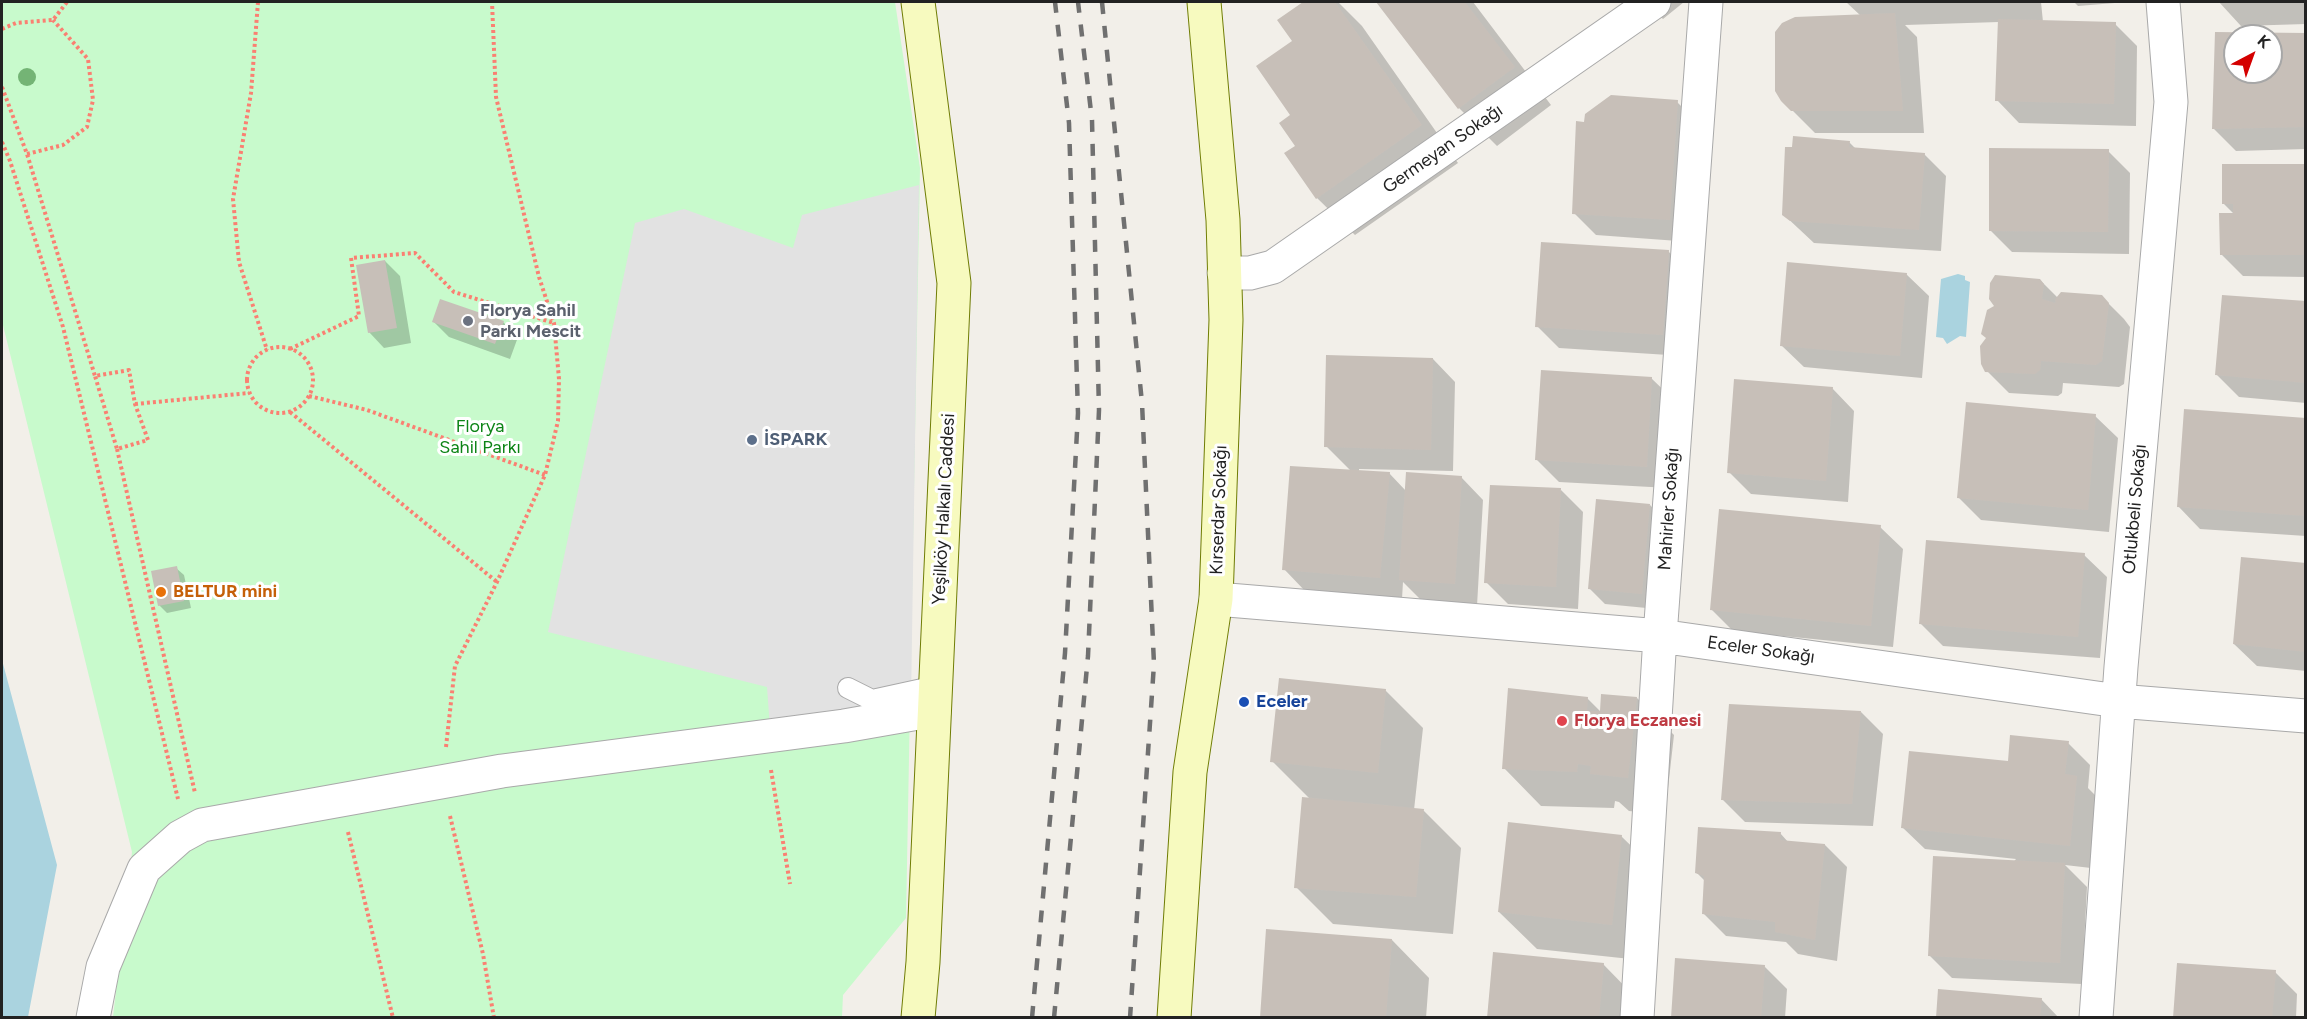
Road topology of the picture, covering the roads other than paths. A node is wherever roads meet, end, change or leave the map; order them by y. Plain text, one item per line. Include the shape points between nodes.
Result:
1 (918, 2) edge
2 (1204, 2) edge
3 (1654, 2) edge
4 (1706, 2) edge
5 (2163, 2) edge
6 (1224, 273) junction
7 (1216, 599) junction
8 (1660, 636) junction
9 (848, 688) dead end
10 (935, 699) junction
11 (2118, 701) junction
12 (2306, 716) edge
13 (93, 1017) edge
14 (918, 1017) edge
15 (1174, 1017) edge
16 (1637, 1017) edge
17 (2096, 1017) edge

1 - 10 main road, Yeşilköy Halkalı Caddesi via 954,283
2 - 6 main road, Kırserdar Sokağı
3 - 6 street, Germeyan Sokağı via 1273,267 1250,273
4 - 8 street, Mahirler Sokağı
5 - 11 street, Otlukbeli Sokağı via 2171,102
6 - 7 main road, Kırserdar Sokağı via 1226,320
7 - 8 street, Eceler Sokağı
7 - 15 main road, Kırserdar Sokağı via 1190,772
8 - 11 street, Eceler Sokağı
8 - 16 street, Mahirler Sokağı
9 - 10 lane via 872,700
10 - 13 street via 924,712 502,771 191,831 144,869 103,967
10 - 14 main road, Yeşilköy Halkalı Caddesi
11 - 12 street, Eceler Sokağı
11 - 17 street, Otlukbeli Sokağı

